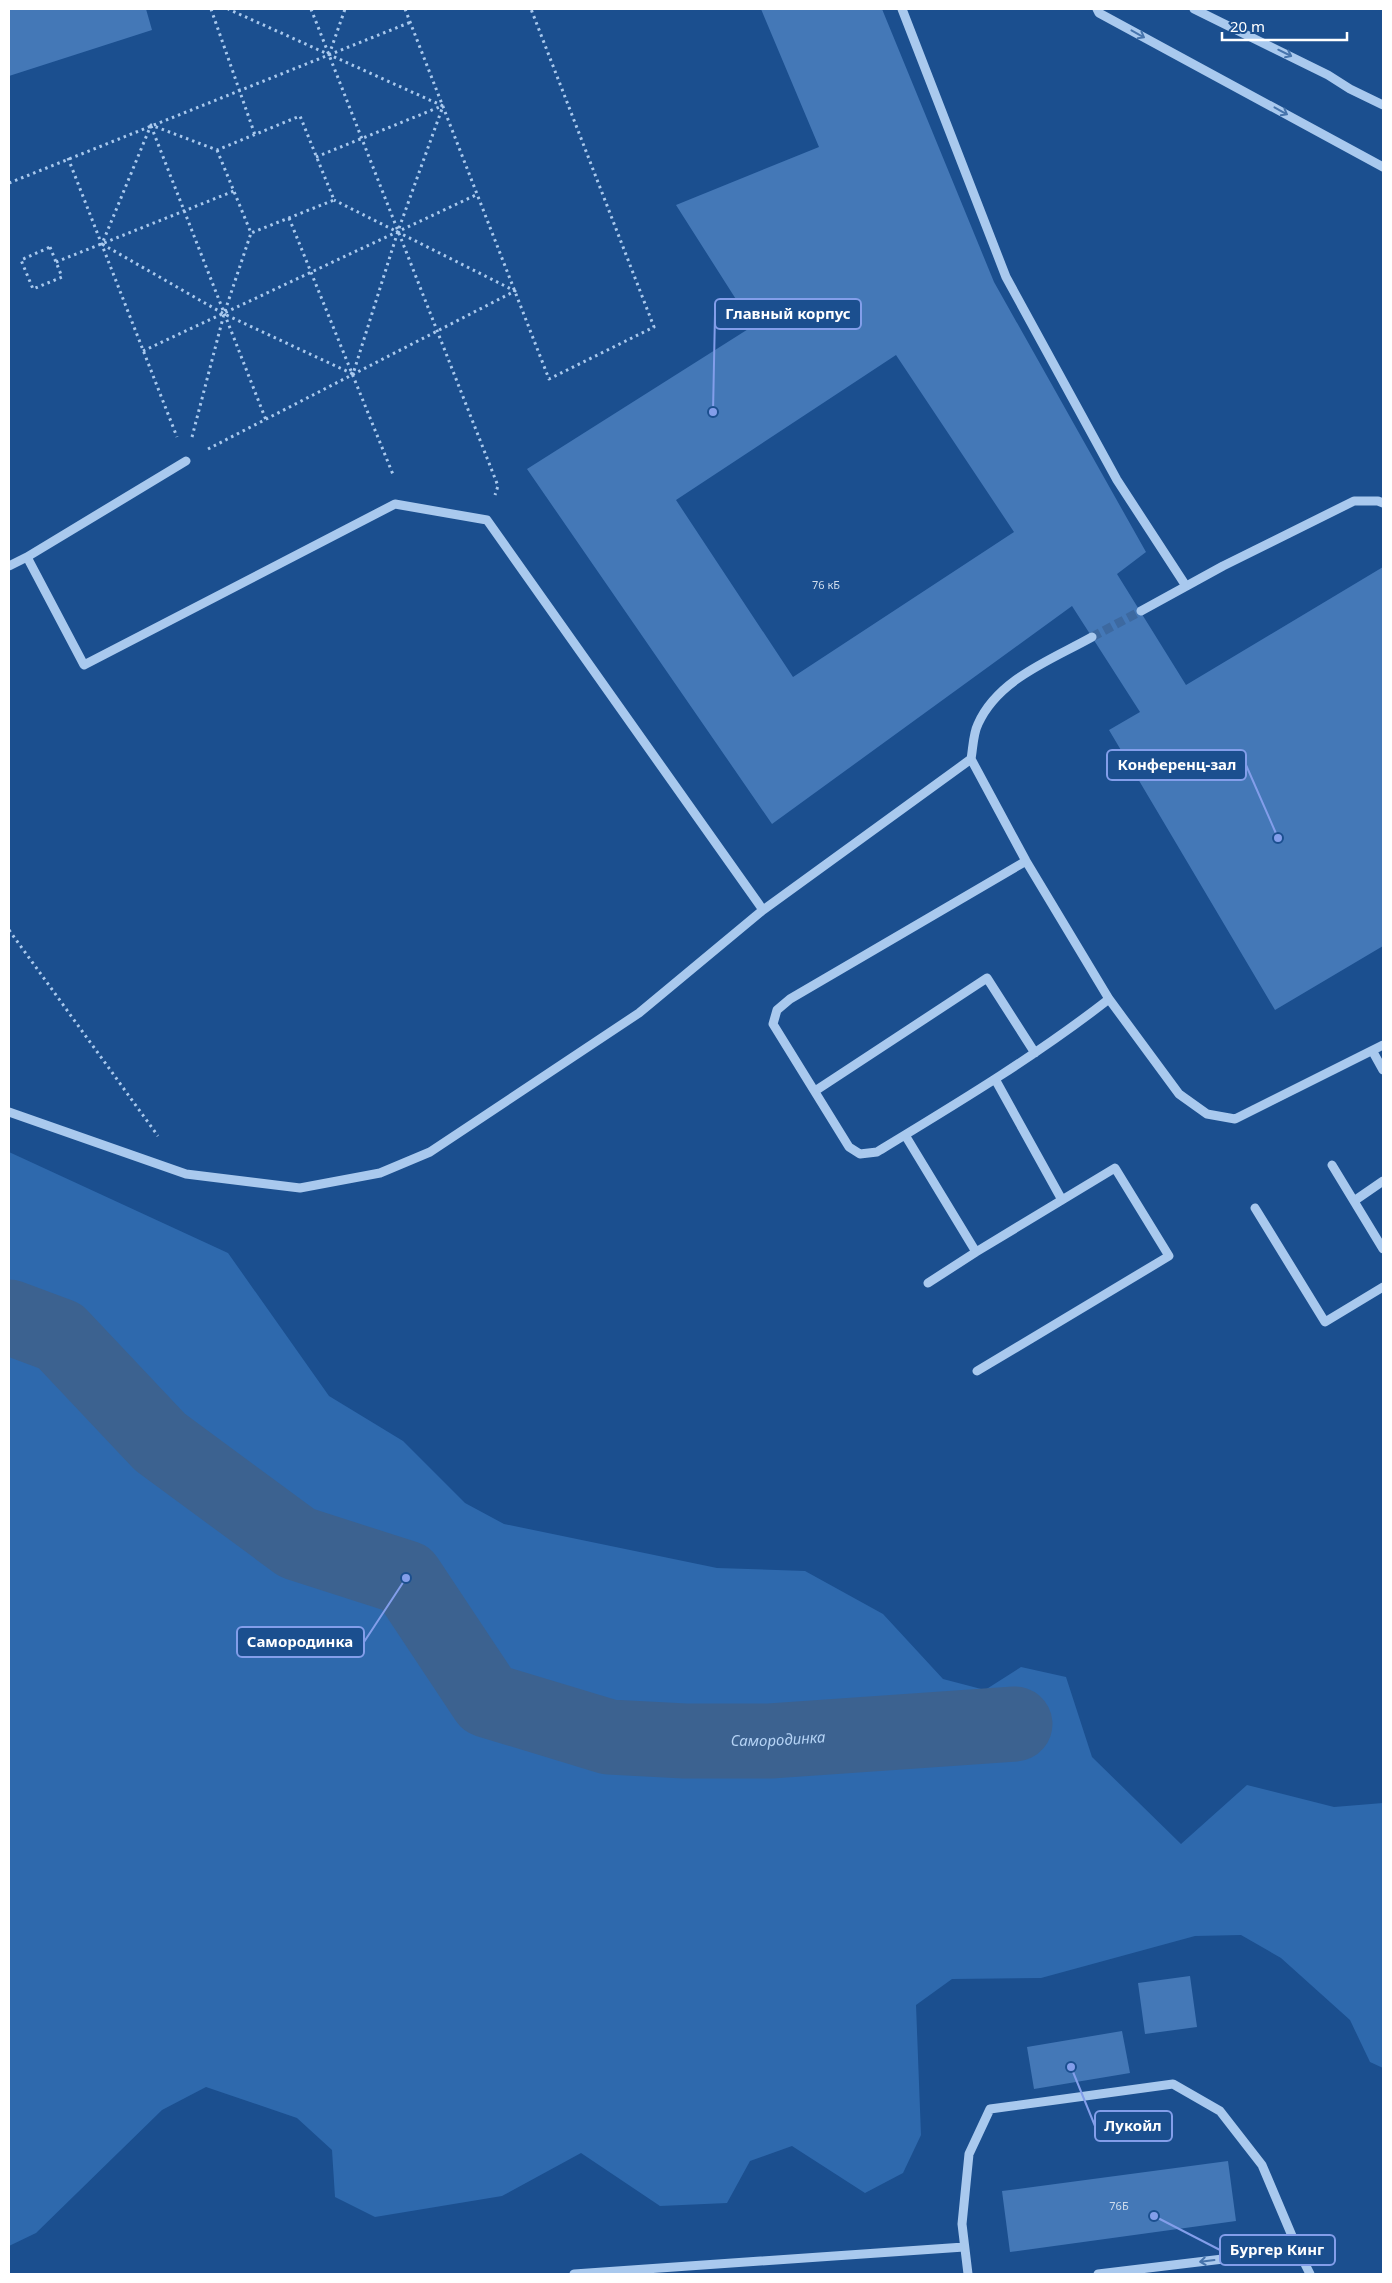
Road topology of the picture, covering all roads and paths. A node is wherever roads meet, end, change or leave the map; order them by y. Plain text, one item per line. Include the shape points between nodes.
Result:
1 (211, 9) edge
2 (228, 9) edge
3 (311, 9) edge
4 (345, 9) edge
5 (405, 9) edge
6 (531, 9) edge
7 (902, 9) edge
8 (1097, 9) edge
9 (1194, 9) edge
10 (411, 22) junction
11 (329, 55) junction
12 (240, 90) junction
13 (1383, 105) edge
14 (443, 106) junction
15 (151, 125) junction
16 (255, 135) junction
17 (362, 139) junction
18 (217, 150) junction
19 (68, 158) junction
20 (316, 158) junction
21 (1383, 167) edge
22 (9, 183) edge
23 (234, 191) junction
24 (478, 194) junction
25 (334, 200) junction
26 (184, 210) junction
27 (288, 218) junction
28 (398, 232) junction
29 (251, 233) junction
30 (102, 244) junction
31 (56, 262) junction
32 (311, 273) junction
33 (515, 291) junction
34 (224, 314) junction
35 (437, 331) junction
36 (143, 351) junction
37 (353, 374) junction
38 (266, 420) junction
39 (186, 460) junction
40 (1383, 503) edge
41 (395, 504) junction
42 (488, 520) junction
43 (26, 556) junction
44 (9, 566) edge
45 (1186, 586) junction
46 (1141, 612) tunnel mouth
47 (1092, 637) tunnel mouth
48 (971, 759) junction
49 (1026, 861) junction
50 (763, 910) junction
51 (9, 930) edge
52 (1109, 999) junction
53 (1383, 1045) edge
54 (1373, 1052) junction
55 (1035, 1053) junction
56 (1383, 1070) edge
57 (995, 1079) junction
58 (815, 1091) junction
59 (9, 1112) edge
60 (905, 1135) junction
61 (1332, 1165) dead end
62 (186, 1174) junction
63 (1383, 1181) edge
64 (1062, 1200) junction
65 (1354, 1201) junction
66 (1255, 1208) dead end
67 (1383, 1249) edge
68 (976, 1252) junction
69 (928, 1283) dead end
70 (1383, 1287) edge
71 (977, 1372) dead end
72 (964, 2247) junction
73 (1298, 2250) junction
74 (574, 2274) edge
75 (968, 2274) edge
76 (1098, 2274) edge
77 (1310, 2274) edge

1 - 12 path
2 - 11 path
3 - 11 path
4 - 11 path
5 - 10 path
6 - 33 path via 654,327 549,379
7 - 45 lane via 1006,277 1117,480
8 -> 21 lane
9 -> 13 lane
10 - 11 path
10 - 14 path
11 - 12 path
11 - 14 path
11 - 17 path
12 - 15 path
12 - 16 path
14 - 17 path
14 - 24 path
14 - 28 path
15 - 18 path
15 - 19 path
15 - 26 path
15 - 30 path
16 - 18 path
16 - 20 path via 300,116
17 - 20 path
17 - 28 path
18 - 23 path
19 - 22 path
19 - 30 path
20 - 25 path
23 - 26 path
23 - 29 path
24 - 28 path
24 - 33 path
25 - 27 path
25 - 28 path
26 - 30 path
26 - 34 path
27 - 29 path
27 - 32 path
28 - 32 path
28 - 33 path
28 - 35 path
28 - 37 path
29 - 34 path
30 - 31 path
30 - 34 path
30 - 36 path
31 - 31 path via 50,247 21,260 33,289 62,277
32 - 34 path
32 - 37 path
33 - 35 path
34 - 36 path
34 - 37 path
34 - 38 path
34 - 39 path
35 - 37 path
35 - 42 path via 498,486
36 - 39 path
37 - 38 path
37 - 41 path via 397,483
38 - 39 path
39 - 43 lane
40 - 45 lane via 1354,501
41 - 42 lane
41 - 43 lane via 84,665
42 - 50 lane
43 - 44 lane
45 - 46 lane
47 - 48 lane via 1011,682 994,698 977,725
48 - 49 lane
48 - 50 lane
49 - 52 lane
49 - 58 lane via 790,999 777,1010 773,1024
50 - 62 lane via 640,1013 430,1152 380,1174 300,1188
51 - 62 path
52 - 54 lane via 1179,1094 1207,1114 1236,1119
52 - 55 lane
53 - 54 lane
54 - 56 lane
55 - 57 lane
55 - 58 lane via 987,978
57 - 60 lane
57 - 64 lane
58 - 60 lane via 849,1147 860,1154 877,1152
59 - 62 lane
60 - 68 lane
61 - 65 lane
63 - 65 lane
64 - 68 lane
64 - 71 lane via 1115,1168 1169,1256
65 - 67 lane
66 - 70 lane via 1325,1322
68 - 69 lane
72 - 73 lane via 962,2224 969,2154 990,2109 1173,2084 1220,2111 1262,2165
72 - 74 lane
72 - 75 lane
73 -> 76 lane
73 - 77 lane

